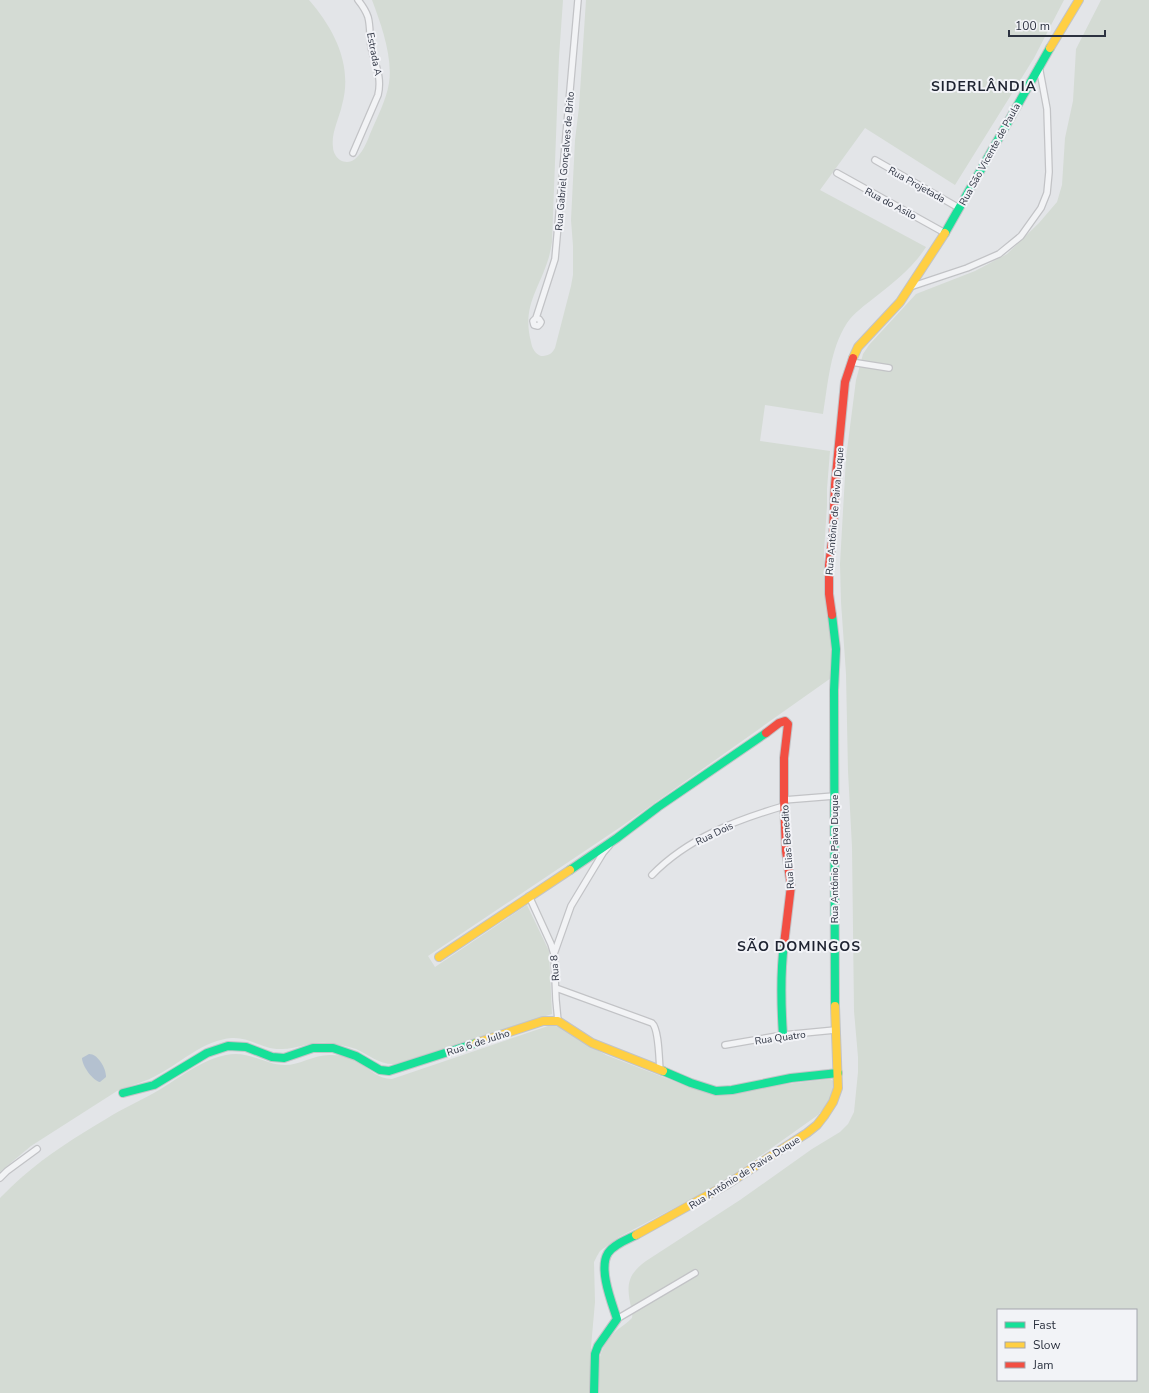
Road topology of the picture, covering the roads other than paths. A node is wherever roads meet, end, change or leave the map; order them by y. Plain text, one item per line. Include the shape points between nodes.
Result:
1 (358, 0) edge
2 (578, 0) edge
3 (1079, 0) edge
4 (1039, 66) junction
5 (353, 153) dead end
6 (875, 160) dead end
7 (837, 173) dead end
8 (959, 208) junction
9 (945, 233) junction
10 (910, 287) junction
11 (536, 318) dead end
12 (851, 362) junction
13 (889, 368) dead end
14 (834, 796) junction
15 (784, 803) junction
16 (617, 838) junction
17 (652, 875) dead end
18 (529, 896) junction
19 (554, 954) junction
20 (440, 957) dead end
21 (556, 988) junction
22 (558, 1021) junction
23 (835, 1030) junction
24 (783, 1035) junction
25 (726, 1045) dead end
26 (660, 1070) junction
27 (838, 1073) junction
28 (123, 1093) dead end
29 (37, 1149) dead end
30 (0, 1178) edge
31 (695, 1272) dead end
32 (617, 1319) junction
33 (594, 1393) edge

1 - 5 street, Estrada A via 368,18 380,87
2 - 11 street, Rua Gabriel Gonçalves de Brito via 555,259
3 - 4 street, Rua São Vicente de Paula
4 - 8 street, Rua São Vicente de Paula
4 - 10 street via 1047,110 1049,172 1047,193 1041,208 1021,236 999,254 967,268
6 - 8 street, Rua Projetada
7 - 9 street, Rua do Asilo
8 - 9 street, Rua São Vicente de Paula
9 - 10 street, Rua São Vicente de Paula
10 - 12 street, Rua Antônio de Paiva Duque via 900,302 858,347
12 - 13 street
12 - 14 street, Rua Antônio de Paiva Duque via 845,382 829,571 829,594 836,649
14 - 15 street, Rua Dois
14 - 23 street, Rua Antônio de Paiva Duque
15 - 16 street, Rua Elias Benedito via 787,722 783,721
15 - 17 street, Rua Dois via 709,833 672,856
15 - 24 street, Rua Elias Benedito via 786,851 791,886 782,960
16 - 18 street
16 - 19 street via 603,853 579,890
18 - 19 street, Rua 8
18 - 20 street
19 - 21 street, Rua 8
21 - 22 street, Rua 8
21 - 26 street via 652,1023 657,1033
22 - 26 street via 592,1044
22 - 28 street, Rua 6 de Julho via 543,1021 389,1071 379,1070 360,1058 333,1048 316,1047 285,1058 277,1058 241,1046 225,1046 212,1050 154,1085
23 - 24 street, Rua Quatro
23 - 27 street, Rua Antônio de Paiva Duque
24 - 25 street, Rua Quatro
26 - 27 street via 716,1091
27 - 32 street, Rua Antônio de Paiva Duque via 836,1095 813,1129 726,1186 623,1242 608,1253 605,1274
29 - 30 street
31 - 32 street
32 - 33 street via 595,1354

